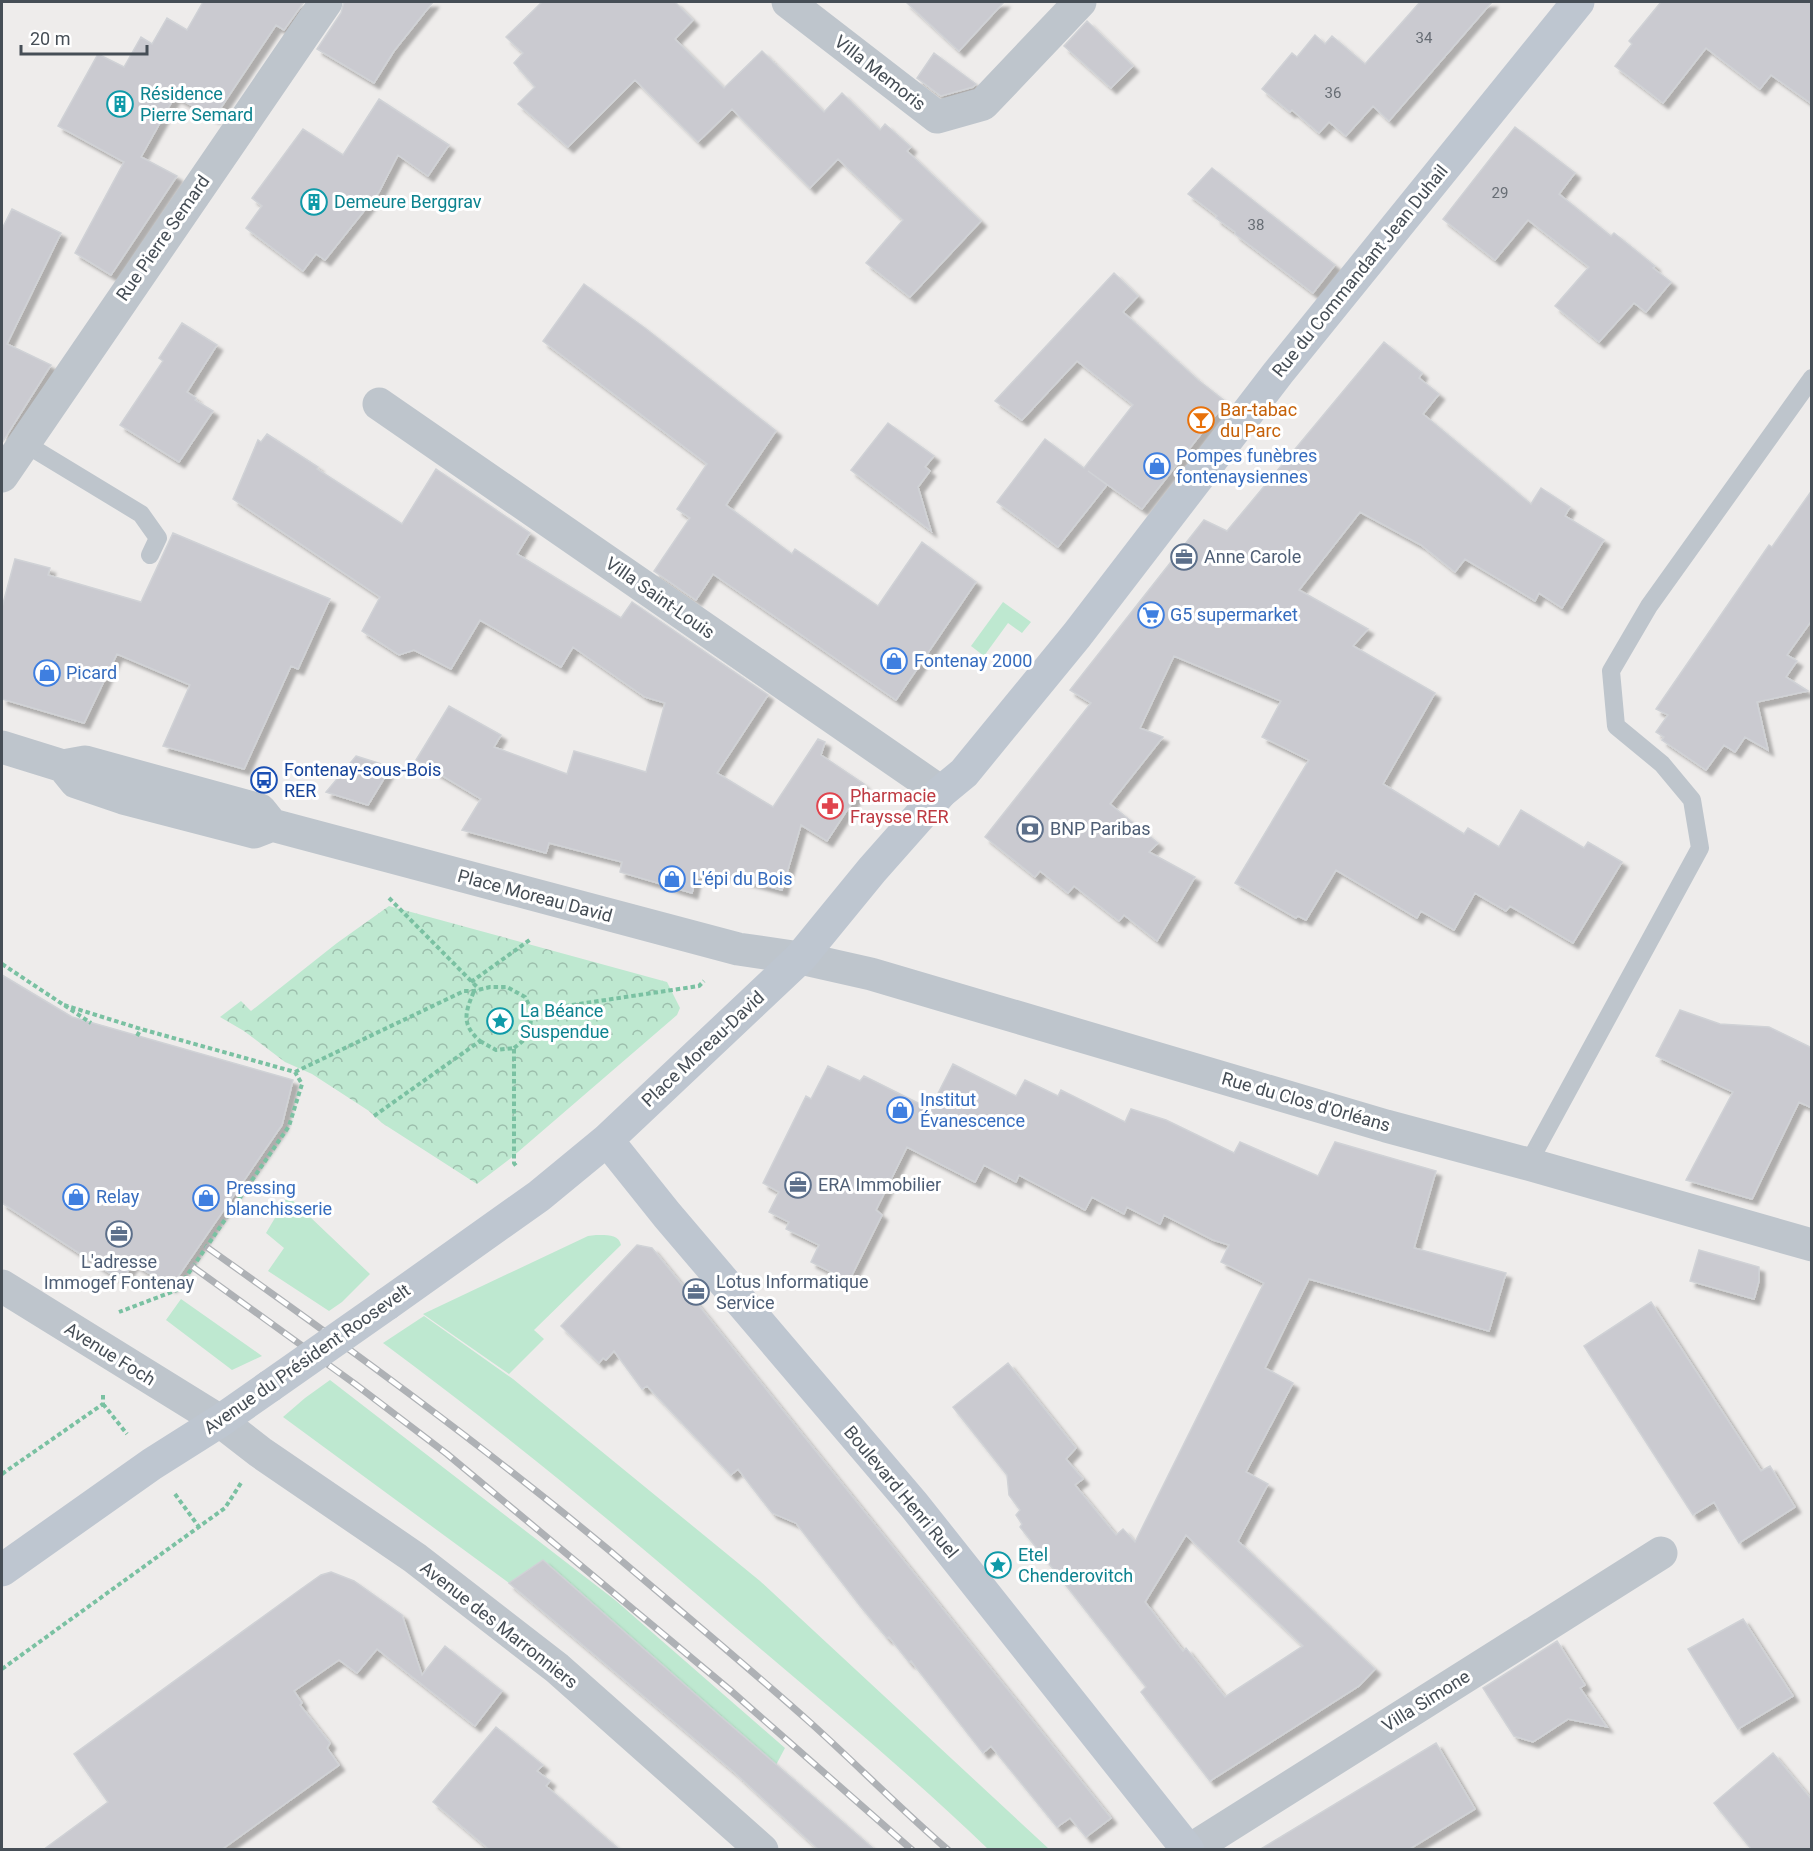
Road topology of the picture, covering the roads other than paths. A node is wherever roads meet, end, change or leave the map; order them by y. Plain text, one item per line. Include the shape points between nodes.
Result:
1 (326, 2) edge
2 (788, 2) edge
3 (1080, 2) edge
4 (1578, 2) edge
5 (1812, 378) edge
6 (379, 404) dead end
7 (24, 443) junction
8 (2, 476) edge
9 (150, 555) dead end
10 (2, 747) edge
11 (941, 792) junction
12 (800, 958) junction
13 (607, 1140) junction
14 (1528, 1164) junction
15 (1812, 1245) edge
16 (2, 1286) edge
17 (220, 1422) junction
18 (1661, 1553) dead end
19 (2, 1570) edge
20 (762, 1850) edge
21 (1189, 1850) edge

1 - 7 street, Rue Pierre Semard
2 - 3 street, Villa Memoris via 937,117 983,104
4 - 11 street, Rue du Commandant Jean Duhail via 1278,373 1077,635 964,773
5 - 14 lane via 1649,606 1611,671 1616,726 1662,764 1692,800 1700,848
6 - 11 street, Villa Saint-Louis
7 - 8 street, Rue Pierre Semard
7 - 9 lane via 141,514 158,538
10 - 12 street, Place Moreau David via 63,766 76,782 123,798 254,832 272,825 738,949
11 - 12 street, Rue du Commandant Jean Duhail
12 - 13 street, Place Moreau-David
12 - 14 street, Rue du Clos d'Orléans via 871,974
13 - 17 street, Avenue du Président Roosevelt, bridge via 539,1196
13 - 21 street, Boulevard Henri Ruel via 914,1505
14 - 15 street, Rue du Clos d'Orléans
16 - 17 street, Avenue Foch
17 - 19 street, Avenue du Président Roosevelt via 152,1464
17 - 20 street, Avenue des Marronniers via 414,1558 557,1668
18 - 21 street, Villa Simone

